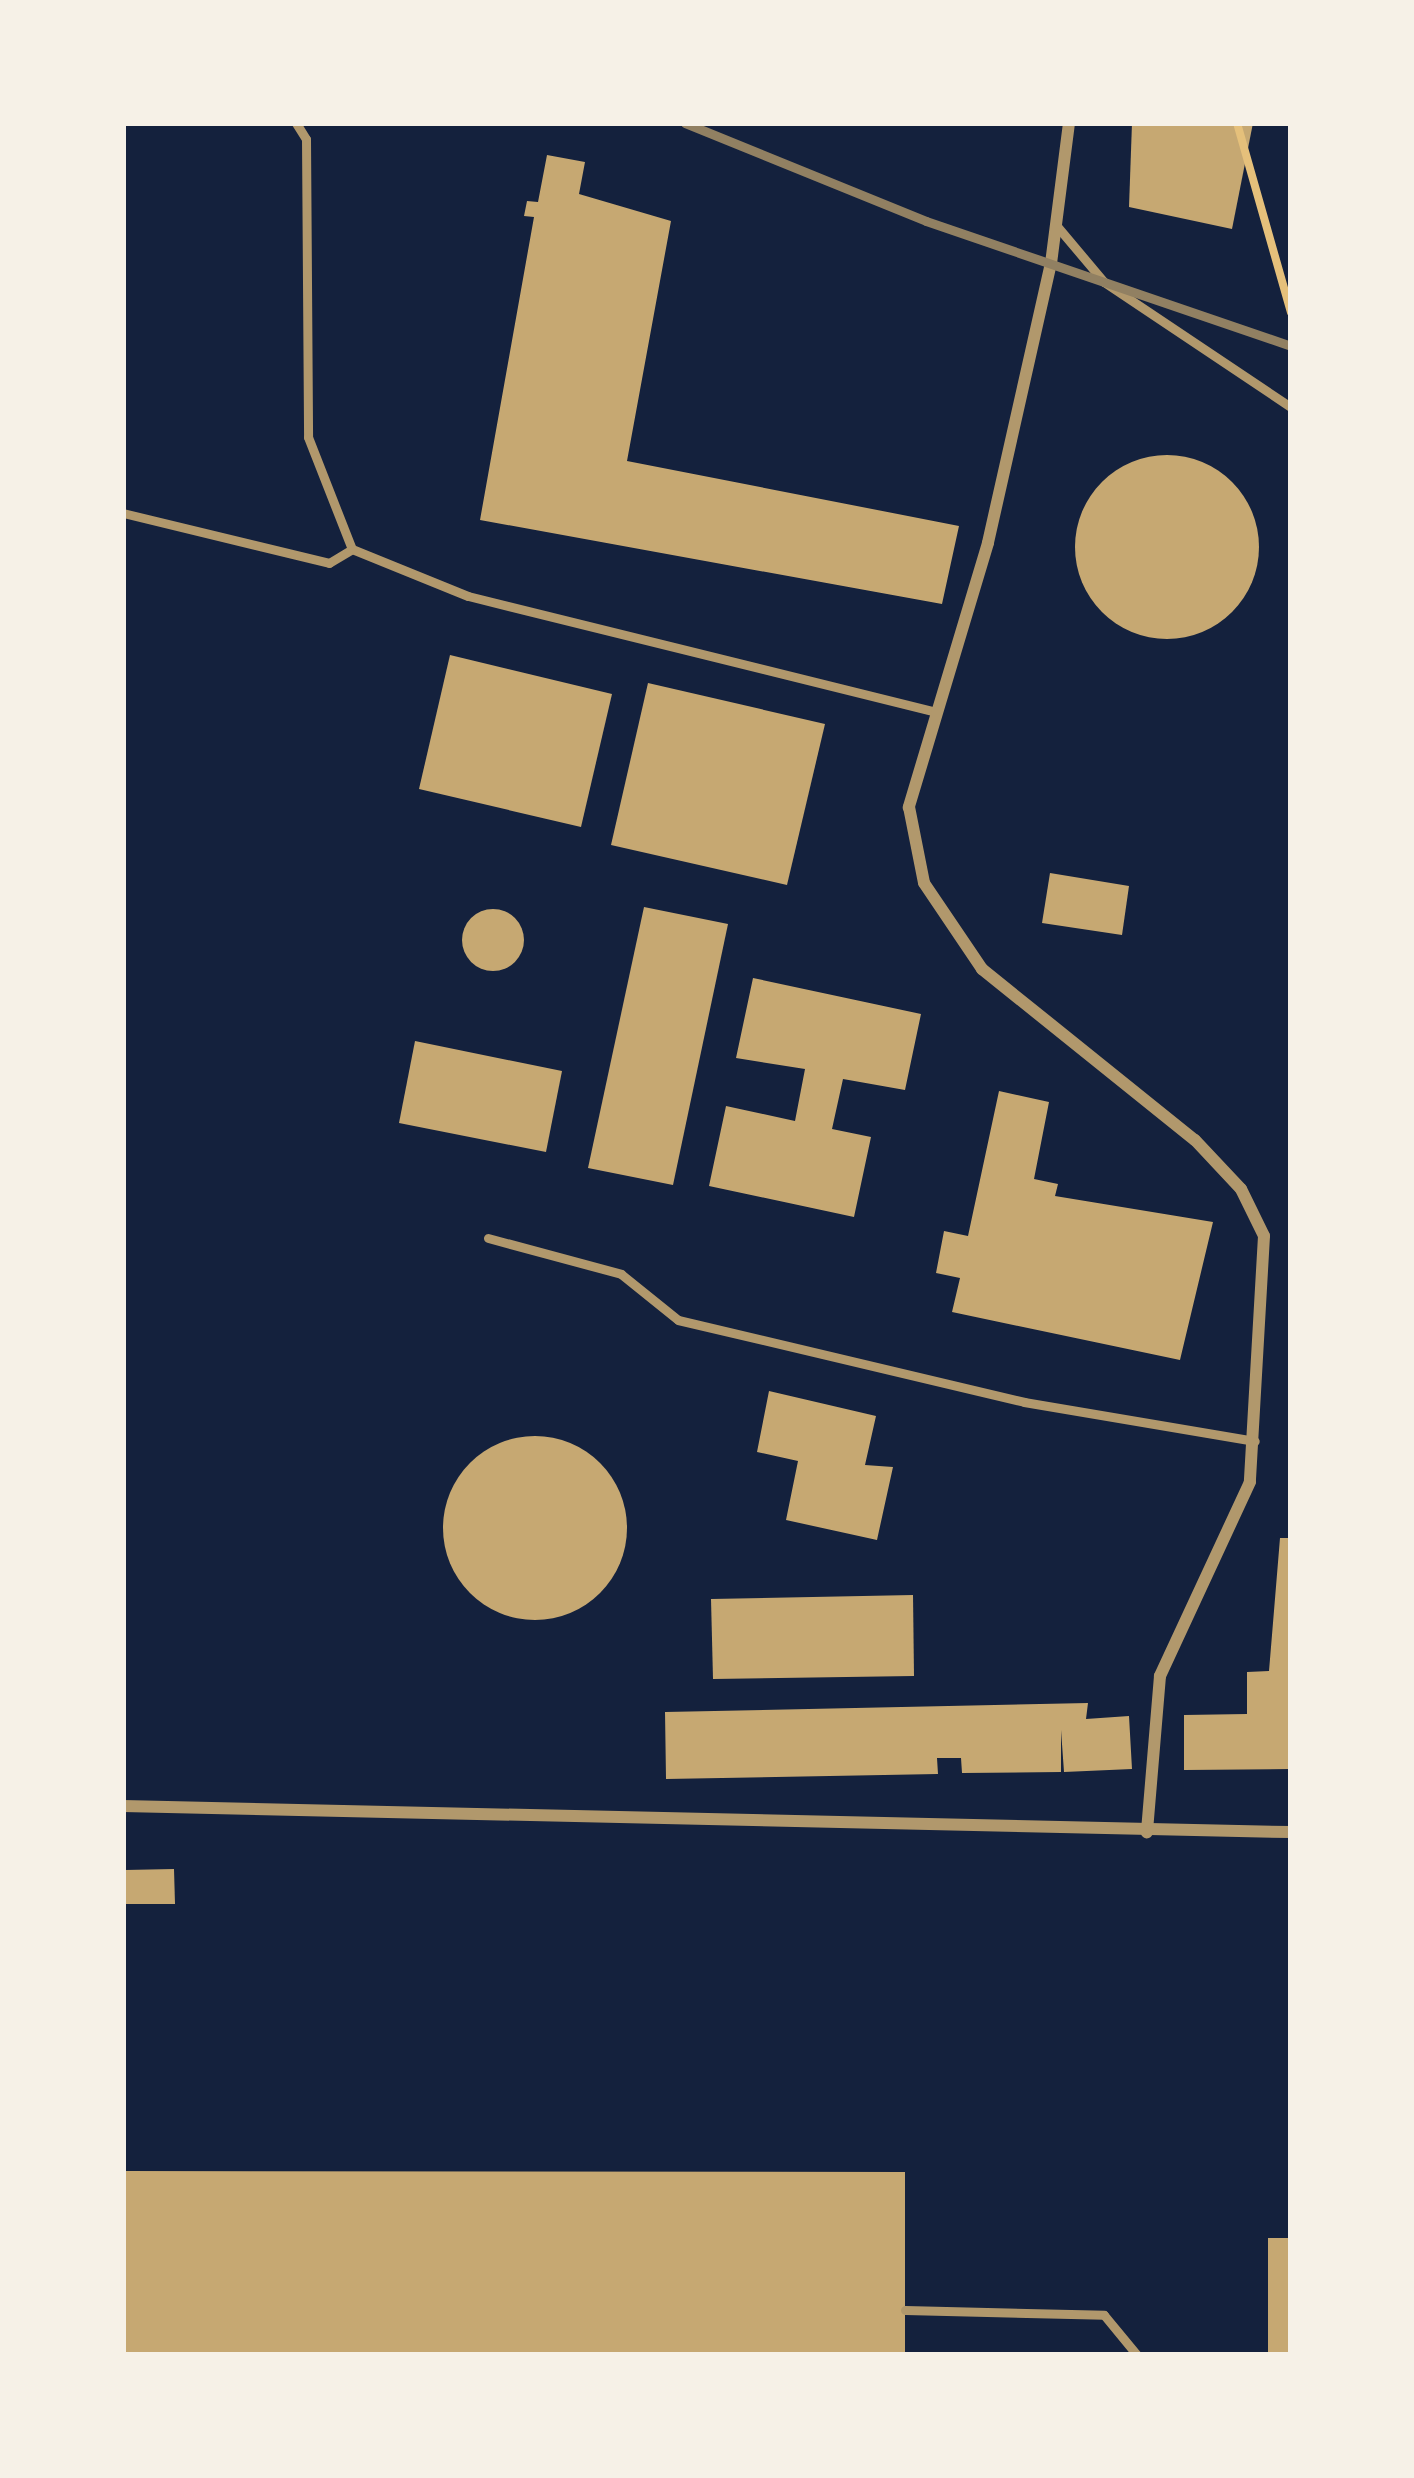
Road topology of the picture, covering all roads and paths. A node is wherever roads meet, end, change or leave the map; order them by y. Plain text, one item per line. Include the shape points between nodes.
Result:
1 (296, 123) edge
2 (1070, 123) edge
3 (1237, 123) edge
4 (1056, 225) junction
5 (1291, 312) edge
6 (1291, 407) edge
7 (123, 514) edge
8 (352, 549) junction
9 (936, 712) junction
10 (488, 1238) dead end
11 (1255, 1441) junction
12 (123, 1806) edge
13 (1147, 1832) junction
14 (1291, 1832) edge
15 (904, 2310) dead end
16 (1137, 2355) edge

1 - 8 lane via 306,139 308,437
2 - 4 street
3 - 5 path
4 - 6 lane via 1104,282
4 - 9 street via 988,543
7 - 8 lane via 329,563
8 - 9 lane via 468,596
9 - 11 street via 909,807 924,883 982,969 1195,1140 1241,1190 1264,1236
10 - 11 lane via 621,1274 678,1320 1024,1402
11 - 13 street via 1235,1535 1160,1676
12 - 13 street
13 - 14 street
15 - 16 lane via 1104,2315

